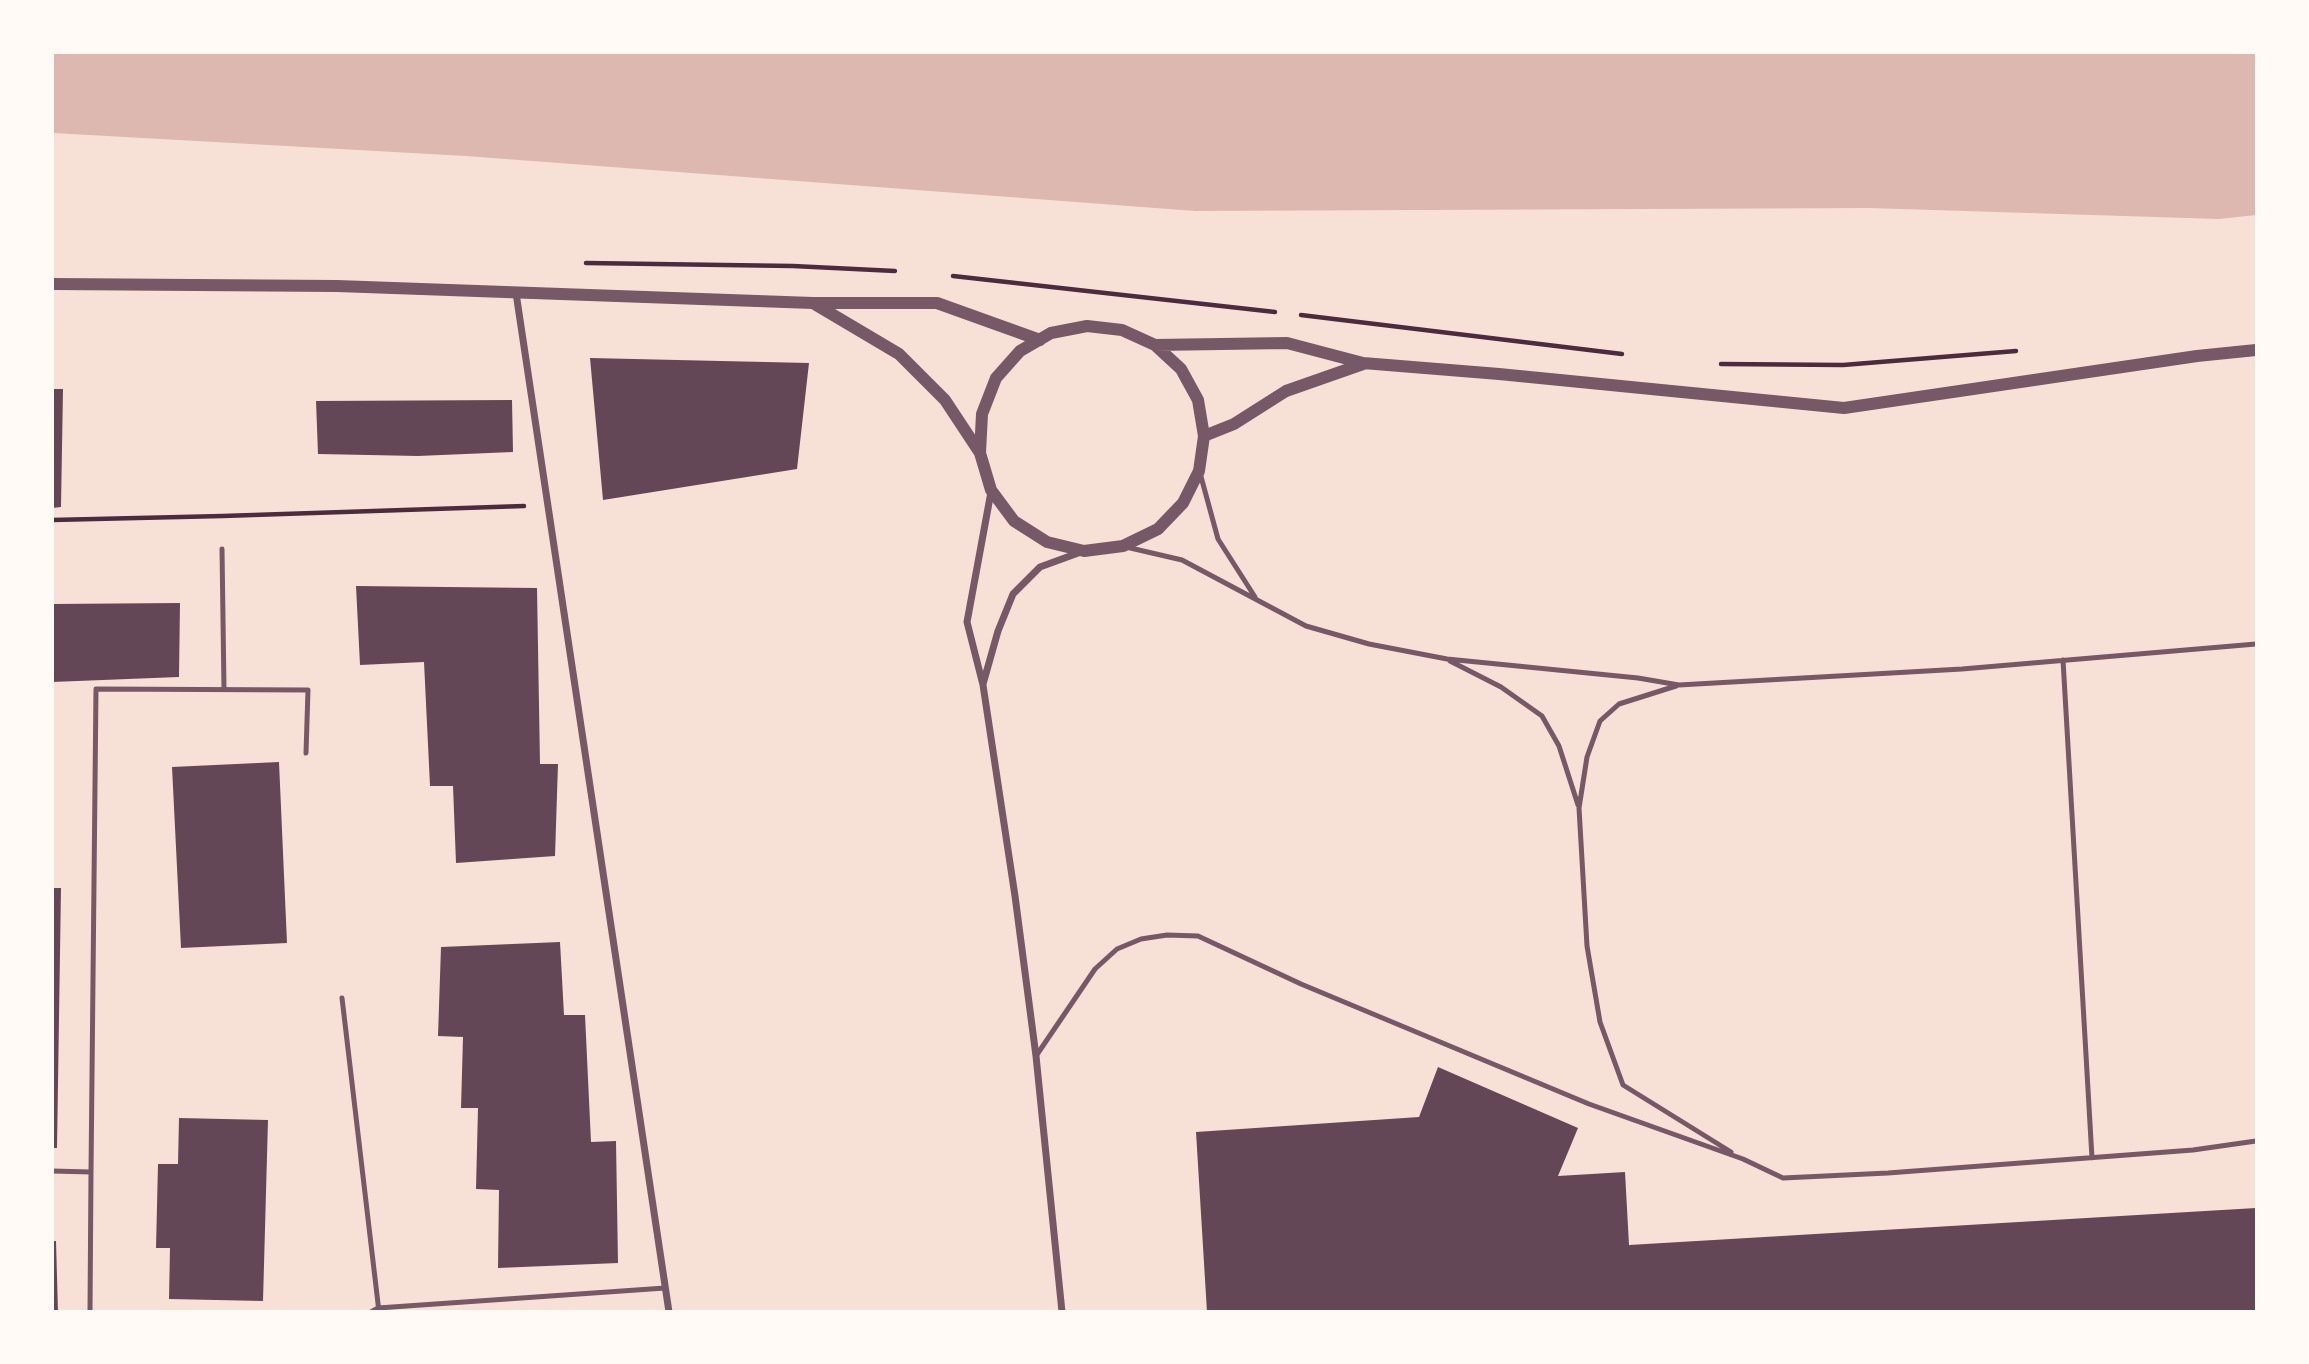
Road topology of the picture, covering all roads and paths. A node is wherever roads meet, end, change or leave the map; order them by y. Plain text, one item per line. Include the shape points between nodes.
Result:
1 (574, 263) dead end
2 (907, 272) dead end
3 (948, 276) dead end
4 (52, 284) edge
5 (516, 293) junction
6 (813, 303) junction
7 (1279, 312) dead end
8 (1293, 314) dead end
9 (1040, 340) junction
10 (1155, 345) junction
11 (2026, 350) dead end
12 (2256, 350) edge
13 (1625, 355) dead end
14 (1363, 363) junction
15 (1718, 364) dead end
16 (1204, 436) junction
17 (980, 453) junction
18 (1199, 471) junction
19 (991, 490) junction
20 (548, 505) junction
21 (52, 520) edge
22 (1123, 546) junction
23 (222, 549) dead end
24 (1084, 551) junction
25 (1257, 600) junction
26 (2256, 644) edge
27 (1447, 659) junction
28 (2063, 660) junction
29 (983, 685) junction
30 (1679, 685) junction
31 (224, 689) junction
32 (306, 753) dead end
33 (1579, 808) junction
34 (342, 998) dead end
35 (1036, 1056) junction
36 (2256, 1141) edge
37 (2092, 1158) junction
38 (1743, 1159) junction
39 (52, 1171) edge
40 (91, 1172) junction
41 (665, 1288) junction
42 (379, 1310) edge
43 (90, 1311) edge
44 (371, 1311) edge
45 (669, 1311) edge
46 (1062, 1311) edge

1 - 2 path
3 - 7 path
4 - 5 street via 337,286
5 - 6 street
5 - 20 street
6 - 9 street via 937,303
6 - 17 street via 899,354 945,400
8 - 13 path
9 - 10 street via 1051,333 1087,326 1122,330
9 - 17 street via 1020,351 996,378 982,414
10 - 14 street via 1287,343
10 - 16 street via 1181,369 1198,400
11 - 15 path via 1843,365
12 - 14 street via 1843,408
14 - 16 street via 1286,391 1234,424
16 - 18 street
17 - 19 street
18 - 22 street via 1183,503 1158,529
18 - 25 lane via 1218,539
19 - 24 street via 1014,521 1047,542
19 - 29 street via 967,622
20 - 21 path
20 - 41 street
22 - 24 street
22 - 25 lane via 1182,560
23 - 31 lane
24 - 29 street via 1040,567 1013,594
25 - 27 lane via 1306,626
26 - 28 lane
27 - 30 lane
27 - 33 lane via 1501,687 1542,716 1559,746
28 - 30 lane
28 - 37 lane
29 - 35 street
30 - 33 lane via 1619,704 1600,721 1587,757
31 - 32 lane via 308,690
31 - 40 lane via 96,689
33 - 38 lane via 1587,946 1600,1022 1623,1085
34 - 42 lane
35 - 38 lane via 1095,968 1116,949 1141,939 1198,936 1589,1104
35 - 46 street
36 - 37 lane
37 - 38 lane via 1783,1178
39 - 40 lane
40 - 43 lane
41 - 42 lane
41 - 45 street
42 - 44 lane

